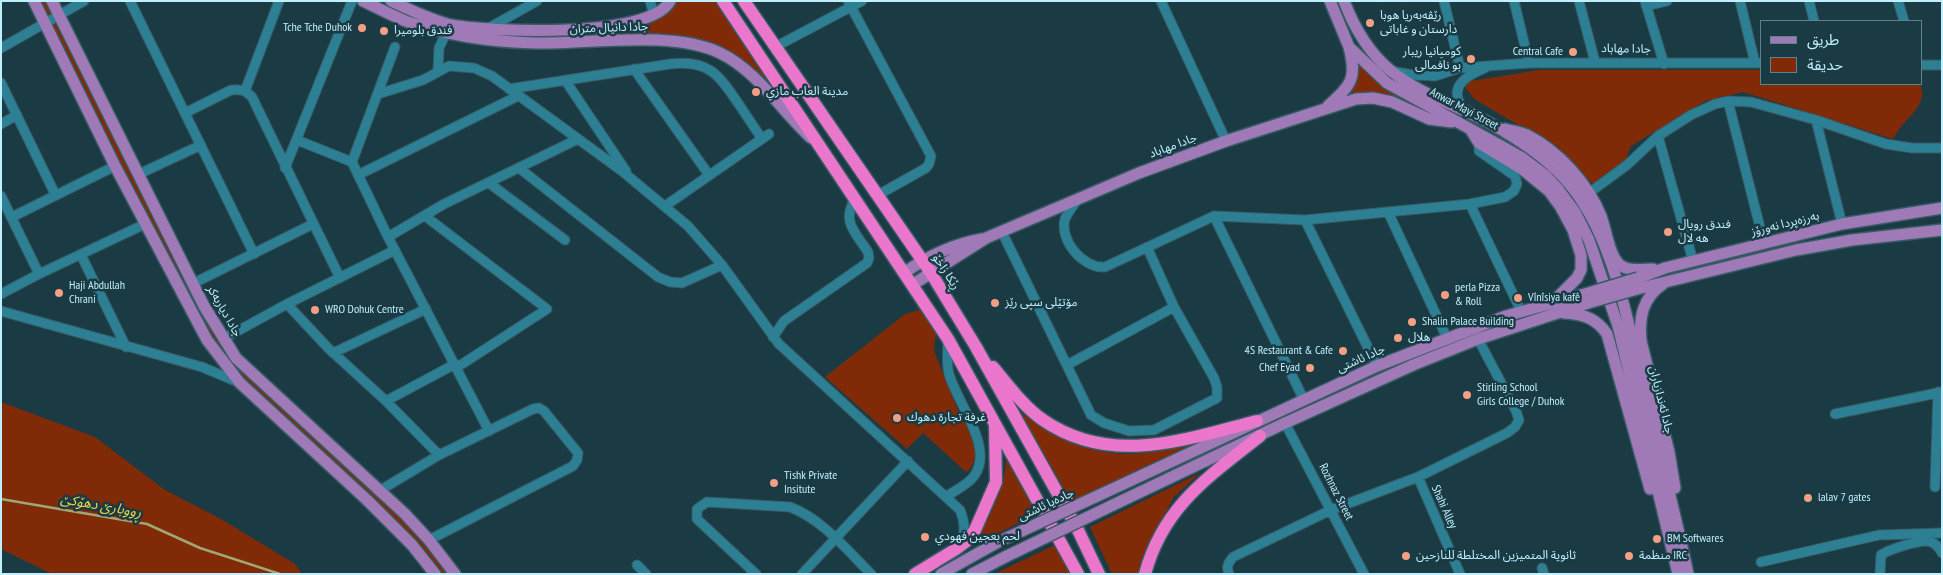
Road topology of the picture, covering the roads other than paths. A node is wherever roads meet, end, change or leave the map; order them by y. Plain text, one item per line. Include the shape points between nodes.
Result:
1 (34, 1) edge
2 (52, 1) edge
3 (84, 1) edge
4 (130, 1) edge
5 (279, 1) edge
6 (352, 1) edge
7 (364, 1) edge
8 (391, 1) edge
9 (537, 1) edge
10 (650, 1) edge
11 (670, 1) edge
12 (723, 1) edge
13 (744, 1) edge
14 (862, 1) edge
15 (1161, 1) edge
16 (1330, 1) edge
17 (1344, 1) edge
18 (1444, 1) edge
19 (1514, 1) edge
20 (1579, 1) edge
21 (1667, 1) edge
22 (1740, 1) edge
23 (1809, 1) edge
24 (1898, 1) edge
25 (849, 4) edge
26 (1646, 4) edge
27 (654, 15) junction
28 (59, 16) junction
29 (1814, 20) edge
30 (1904, 20) edge
31 (46, 24) junction
32 (446, 33) junction
33 (484, 35) junction
34 (395, 47) dead end
35 (1349, 47) junction
36 (1, 48) edge
37 (775, 48) junction
38 (1595, 62) junction
39 (1529, 63) junction
40 (1758, 63) edge
41 (1664, 64) junction
42 (1923, 65) edge
43 (1942, 65) edge
44 (1490, 66) junction
45 (1460, 68) junction
46 (634, 69) junction
47 (1391, 70) junction
48 (438, 71) junction
49 (565, 80) junction
50 (1, 83) edge
51 (509, 89) junction
52 (245, 91) junction
53 (378, 94) junction
54 (518, 96) junction
55 (1728, 101) junction
56 (1325, 109) junction
57 (1465, 112) junction
58 (185, 113) junction
59 (17, 115) junction
60 (1816, 120) junction
61 (1, 124) edge
62 (1494, 125) junction
63 (1465, 126) junction
64 (1658, 136) junction
65 (297, 140) junction
66 (578, 140) junction
67 (1226, 141) junction
68 (1479, 143) junction
69 (200, 145) junction
70 (1942, 148) edge
71 (822, 149) junction
72 (352, 162) junction
73 (115, 166) junction
74 (285, 168) junction
75 (519, 168) junction
76 (138, 174) junction
77 (358, 175) junction
78 (709, 175) junction
79 (630, 177) junction
80 (489, 183) junction
81 (1589, 193) junction
82 (55, 194) junction
83 (878, 195) junction
84 (1, 196) edge
85 (855, 199) junction
86 (1078, 199) junction
87 (1470, 204) junction
88 (666, 206) junction
89 (1942, 208) edge
90 (1388, 212) junction
91 (424, 216) junction
92 (1214, 216) junction
93 (12, 217) junction
94 (1305, 220) junction
95 (145, 224) junction
96 (313, 224) junction
97 (1842, 224) junction
98 (1942, 230) edge
99 (1002, 232) junction
100 (1600, 235) joint
101 (388, 237) junction
102 (986, 238) junction
103 (565, 240) dead end
104 (1589, 240) joint
105 (1764, 243) junction
106 (1148, 247) junction
107 (395, 250) junction
108 (254, 254) junction
109 (81, 255) junction
110 (922, 261) junction
111 (1693, 261) junction
112 (722, 265) junction
113 (1665, 268) junction
114 (904, 273) junction
115 (931, 273) junction
116 (39, 274) junction
117 (340, 278) junction
118 (1665, 282) junction
119 (1640, 283) junction
120 (192, 284) junction
121 (912, 285) junction
122 (1, 294) edge
123 (287, 304) junction
124 (1174, 307) junction
125 (426, 308) junction
126 (1554, 308) junction
127 (1, 311) edge
128 (1521, 311) junction
129 (773, 337) junction
130 (1448, 338) junction
131 (1478, 338) junction
132 (222, 339) junction
133 (948, 339) junction
134 (126, 347) junction
135 (976, 347) junction
136 (333, 353) junction
137 (1067, 365) junction
138 (456, 366) junction
139 (1377, 366) junction
140 (240, 383) junction
141 (1940, 392) edge
142 (1304, 400) junction
143 (386, 401) junction
144 (1835, 414) dead end
145 (995, 421) junction
146 (1257, 421) junction
147 (1285, 423) junction
148 (489, 431) junction
149 (1260, 436) junction
150 (439, 455) junction
151 (908, 461) junction
152 (1418, 477) junction
153 (1935, 487) dead end
154 (380, 491) junction
155 (1106, 492) joint
156 (946, 497) junction
157 (1331, 510) junction
158 (1672, 526) junction
159 (1942, 533) edge
160 (836, 538) junction
161 (429, 540) junction
162 (956, 549) junction
163 (1942, 553) edge
164 (1761, 562) dead end
165 (637, 565) dead end
166 (749, 572) edge
167 (435, 574) edge
168 (455, 574) edge
169 (646, 574) edge
170 (802, 574) edge
171 (871, 574) edge
172 (915, 574) edge
173 (941, 574) edge
174 (972, 574) edge
175 (1078, 574) edge
176 (1099, 574) edge
177 (1145, 574) edge
178 (1229, 574) edge
179 (1364, 574) edge
180 (1460, 574) edge
181 (1678, 574) edge
182 (1688, 574) edge
183 (1880, 574) edge

1 - 31 main road
2 - 28 main road, جادا دیاربه‌كر
3 - 28 street
4 - 58 street
5 - 52 street
6 - 65 street
7 - 32 main road, جادا دانيال متران via 406,21
8 - 33 main road, جادا دانيال متران
9 - 33 street
10 - 27 street
11 - 27 main road, جادا دانيال متران
12 - 71 highway
13 - 37 highway, ڕێکا زاخۆ
14 - 25 street
15 - 67 street
16 - 35 main road, Anwar Mayi Street
17 - 47 main road, Anwar Mayi Street via 1361,38
18 - 45 street
19 - 39 street
20 - 38 street
21 - 26 street
22 - 40 street
23 - 29 street
24 - 30 street
25 - 37 street
25 - 83 street via 931,156 926,168
26 - 41 street
27 - 33 main road, جادا دانيال متران via 630,23 585,29
28 - 31 street
28 - 76 main road, جادا دیاربه‌كر
31 - 36 street
31 - 73 main road
32 - 33 main road, جادا دانيال متران
32 - 48 street via 438,55
33 - 71 main road, جادا دانيال متران via 545,43 663,40 720,53 749,72
34 - 53 street
35 - 56 main road via 1354,66 1351,79
35 - 63 main road, Anwar Mayi Street via 1387,83
37 - 83 highway, ڕێکا زاخۆ
38 - 39 street, جادا مهاباد
38 - 41 street, جادا مهاباد
39 - 44 street, جادا مهاباد
40 - 41 street, جادا مهاباد
42 - 43 street
44 - 45 street, جادا مهاباد
44 - 57 street via 1471,74 1460,84 1458,99
45 - 47 street, جادا مهاباد via 1435,76
46 - 49 street
46 - 78 street
46 - 78 street via 679,63 695,63 709,68 766,136
47 - 57 main road, Anwar Mayi Street via 1414,86
48 - 51 street via 455,66 474,68
48 - 53 street via 422,80
49 - 51 street
49 - 79 street
50 - 59 street
51 - 54 street
52 - 58 street via 231,90
52 - 74 street via 252,97
53 - 72 street
54 - 66 street
54 - 77 street
55 - 60 street via 1751,102
55 - 64 street via 1691,116
55 - 105 street
56 - 63 main road, جادا مهاباد via 1373,98 1392,102 1429,119
56 - 67 main road, جادا مهاباد
57 - 62 main road, Anwar Mayi Street
58 - 69 street
59 - 61 street
59 - 82 street
60 - 70 street via 1886,144
60 - 97 street
62 - 81 main road via 1526,134 1540,143 1565,164
62 - 100 main road, Anwar Mayi Street via 1556,170 1579,196
63 - 68 main road
63 - 104 main road, Anwar Mayi Street via 1521,157 1546,176 1575,212
64 - 81 street via 1628,165
64 - 111 street
65 - 72 street
65 - 74 street
66 - 75 street
66 - 79 street
67 - 86 main road, جادا مهاباد
68 - 87 street via 1479,151 1515,176 1517,184 1514,191 1505,197
68 - 126 main road via 1549,191 1573,230 1581,255 1581,270
69 - 76 street
69 - 108 street
71 - 85 highway
72 - 77 street
73 - 82 street
73 - 95 main road
74 - 96 street
75 - 80 street
75 - 112 street via 658,277 682,283
76 - 120 main road, جادا دیاربه‌كر
77 - 101 street
78 - 88 street
79 - 88 street
80 - 91 street
80 - 103 street
81 - 113 main road via 1600,214 1615,260 1627,269
82 - 93 street
83 - 110 highway, ڕێکا زاخۆ
84 - 93 street
85 - 114 highway
85 - 129 street via 848,212 849,221 868,252 869,260 784,321
86 - 99 main road, جادا مهاباد
86 - 106 street via 1066,218 1064,228 1069,242 1087,263 1097,268 1105,267
87 - 90 street
87 - 128 street
88 - 112 street via 700,238
89 - 97 main road, بەرزەپردا نەورۆز
90 - 94 street
90 - 130 street
91 - 101 street
91 - 138 street via 547,308
92 - 94 street
92 - 106 street
92 - 142 street
93 - 116 street
94 - 139 street
95 - 109 street
95 - 140 main road via 207,340
96 - 108 street
96 - 117 street
97 - 105 main road, بەرزەپردا نەورۆز
98 - 118 main road via 1796,250
99 - 102 main road, جادا مهاباد
99 - 137 street
100 - 158 main road, جادا ئەندازیاران via 1622,300
101 - 107 street
102 - 110 main road via 966,242
102 - 115 main road, جادا مهاباد
104 - 158 main road, جادا ئەندازیاران via 1618,326
105 - 111 main road, بەرزەپردا نەورۆز
106 - 124 street
107 - 117 street
107 - 125 street
108 - 120 street
109 - 116 street
109 - 134 street
110 - 114 main road
110 - 115 highway, ڕێکا زاخۆ
111 - 113 main road, بەرزەپردا نەورۆز
112 - 129 street
113 - 119 main road, بەرزەپردا نەورۆز
114 - 121 highway
115 - 121 main road, جادا مهاباد
115 - 135 highway, ڕێکا زاخۆ
116 - 122 street
117 - 123 street
118 - 119 main road
118 - 158 main road via 1655,289 1645,304 1640,328 1670,452 1675,488
119 - 126 main road, جادا ئاشتی, bridge
120 - 132 main road, جادا دیاربه‌كر
121 - 133 highway
123 - 132 street
123 - 136 street
124 - 137 street
124 - 137 street via 1214,378 1217,398 1154,430 1128,431 1091,415
125 - 136 street
125 - 138 street
126 - 128 main road, جادا ئاشتی
126 - 131 main road, جادا ئاشتی
126 - 158 main road via 1592,318 1607,334 1651,494
127 - 134 street
128 - 130 main road, جادا ئاشتی
129 - 151 street
130 - 139 main road, جادا ئاشتی
131 - 147 main road, جادا ئاشتی
131 - 152 street via 1519,420 1507,433
132 - 154 main road, جادا دیاربه‌كر via 256,379
133 - 145 highway
133 - 156 street via 950,376 980,445 981,458 974,476
134 - 140 street via 202,368
135 - 146 highway via 1042,420 1084,440 1128,446 1162,445
135 - 176 highway, ڕێکا زاخۆ via 1077,528
136 - 143 street
138 - 143 street
138 - 148 street
139 - 142 main road, جادا ئاشتی
140 - 167 main road via 373,506 412,545
141 - 144 street
141 - 153 street
142 - 146 main road, جادا ئاشتی
143 - 150 street
145 - 162 highway via 996,482 975,530
145 - 175 highway
146 - 155 main road, جادا ئاشتی
147 - 149 main road, جادا ئاشتی
147 - 157 street, Rozhnaz Street
148 - 150 street
148 - 161 street via 539,408 578,453 577,460 573,466
149 - 174 main road, جادا ئاشتی, bridge
149 - 177 highway via 1188,495 1156,543
150 - 154 street
151 - 156 street
151 - 160 street
152 - 157 street
152 - 180 street, Shahi Alley
154 - 161 main road, جادا دیاربه‌كر
155 - 173 main road, جادەیا ئاشتی, bridge via 998,542
156 - 162 street via 960,510 963,518 964,534
157 - 178 street via 1232,556 1228,562
157 - 179 street, Rozhnaz Street
158 - 181 main road, جادا ئەندازیاران
158 - 182 main road, جادا ئەندازیاران
159 - 164 street via 1879,534
160 - 166 street via 790,507 707,502 698,509 697,519
160 - 170 street
160 - 171 street
161 - 168 main road, جادا دیاربه‌كر
162 - 172 highway
163 - 183 street via 1938,546 1928,541 1889,549 1881,555
165 - 169 street

